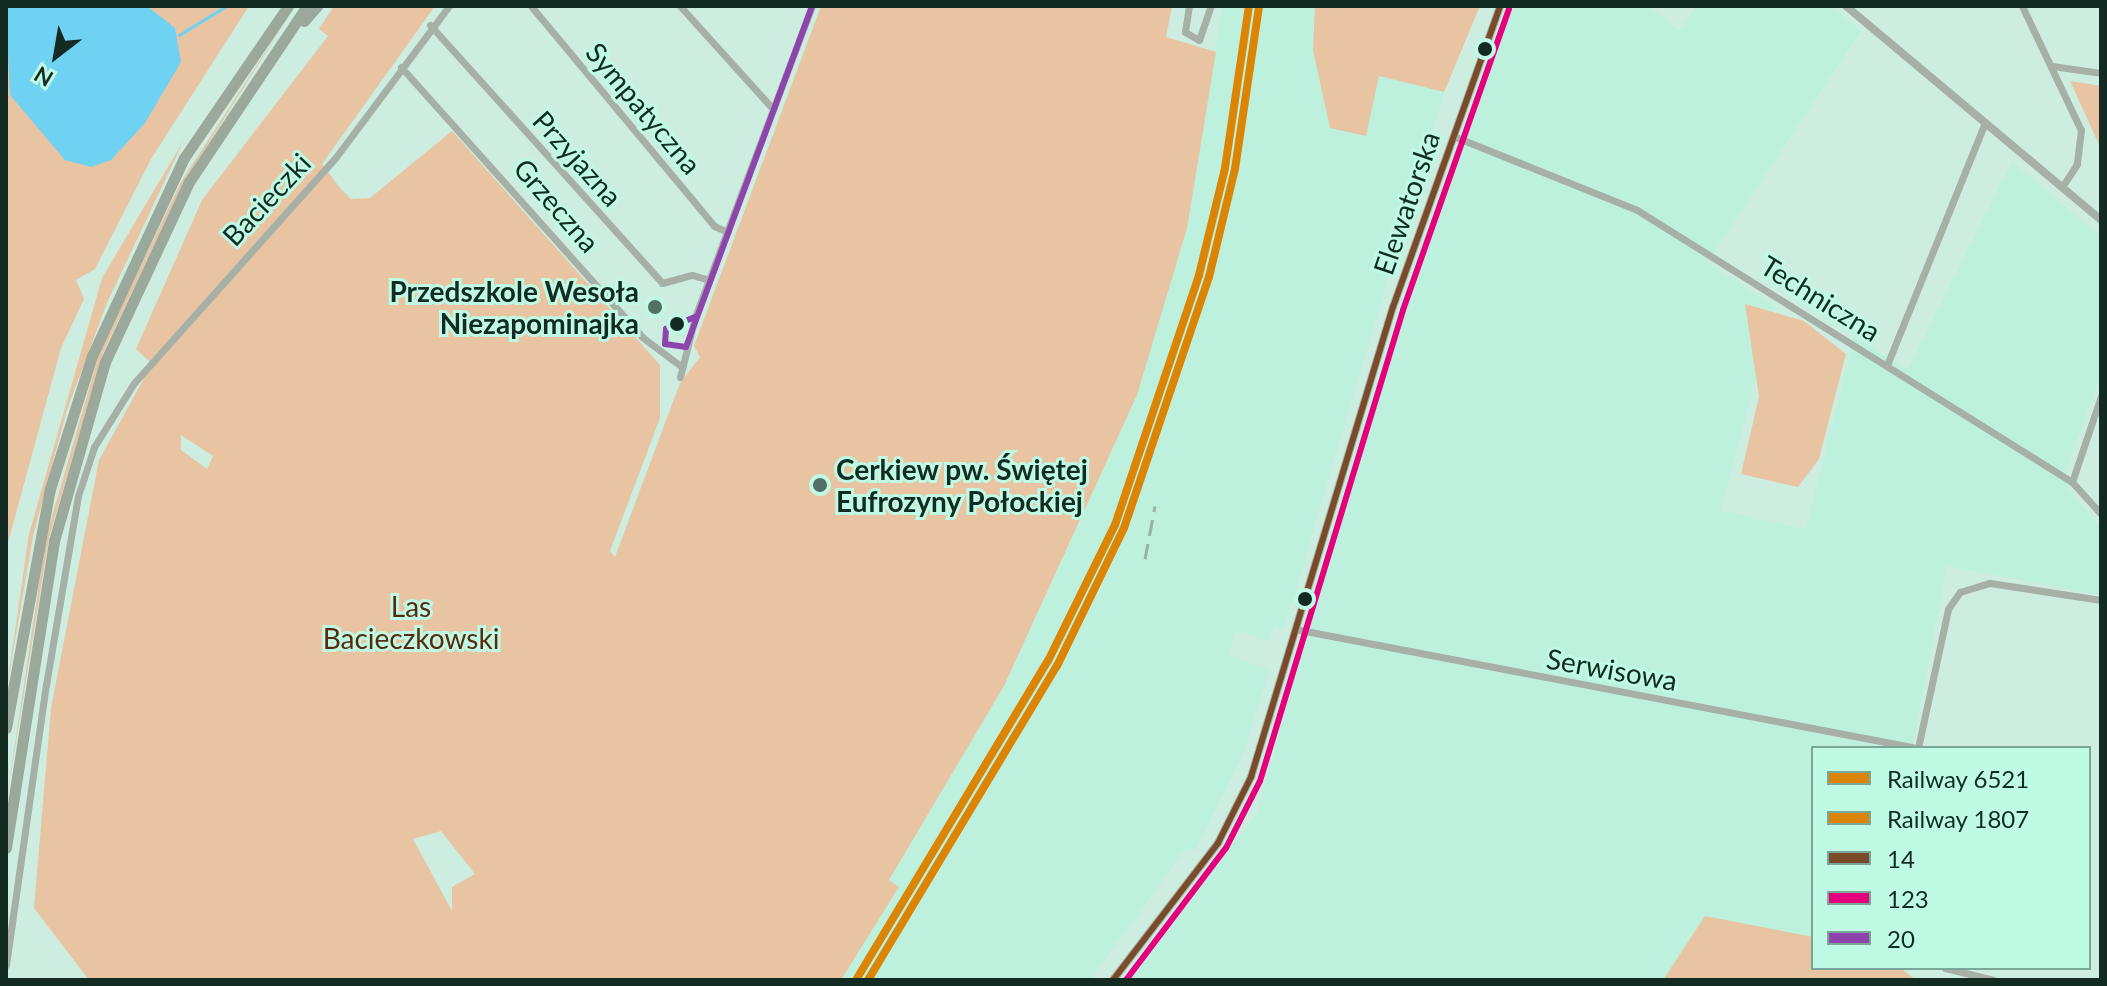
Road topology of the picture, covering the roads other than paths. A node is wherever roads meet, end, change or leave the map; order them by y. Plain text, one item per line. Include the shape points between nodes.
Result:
1 (279, 6) edge
2 (288, 6) edge
3 (307, 6) edge
4 (317, 6) edge
5 (449, 6) edge
6 (531, 6) edge
7 (680, 6) edge
8 (812, 6) edge
9 (1189, 6) edge
10 (1211, 6) edge
11 (1500, 6) edge
12 (1846, 6) edge
13 (2022, 6) edge
14 (430, 25) junction
15 (2052, 66) junction
16 (401, 67) junction
17 (2101, 73) edge
18 (238, 75) junction
19 (253, 83) junction
20 (773, 109) junction
21 (1985, 122) junction
22 (1453, 136) junction
23 (2062, 187) junction
24 (2101, 220) edge
25 (728, 232) junction
26 (709, 280) junction
27 (1887, 365) junction
28 (682, 367) junction
29 (680, 377) dead end
30 (2101, 396) edge
31 (2072, 482) junction
32 (2101, 514) edge
33 (2101, 600) edge
34 (1300, 630) junction
35 (6, 728) edge
36 (1907, 746) edge
37 (1917, 746) edge
38 (6, 848) edge
39 (6, 965) edge
40 (1953, 970) edge
41 (1113, 980) edge
42 (1994, 980) edge

1 - 18 main road
2 - 18 main road
3 - 19 main road
4 - 19 main road
5 - 14 street, Bacieczki
6 - 25 street, Sympatyczna via 714,226
7 - 20 street
8 - 20 street
9 - 10 street via 1185,32 1199,40
11 - 22 street, Elewatorska
12 - 21 street
13 - 15 street
14 - 16 street, Bacieczki
14 - 26 street, Przyjazna via 654,276 662,283 692,275
15 - 17 street
15 - 23 street via 2082,134 2077,164
16 - 28 street, Grzeczna via 642,337
16 - 39 street, Bacieczki via 336,157 276,215 109,418 78,496
18 - 35 main road via 166,191 92,356 50,489
19 - 38 main road via 163,230 80,440 46,583
20 - 25 street
21 - 23 street
21 - 27 street
22 - 27 street, Techniczna via 1637,210
22 - 34 street, Elewatorska via 1393,307
23 - 24 street
25 - 26 street
26 - 28 street
27 - 31 street, Techniczna
28 - 29 street
30 - 31 street
31 - 32 street, Techniczna
33 - 37 street via 1990,583 1960,592 1948,609
34 - 36 street, Serwisowa
34 - 41 street, Elewatorska via 1236,812
40 - 42 street

